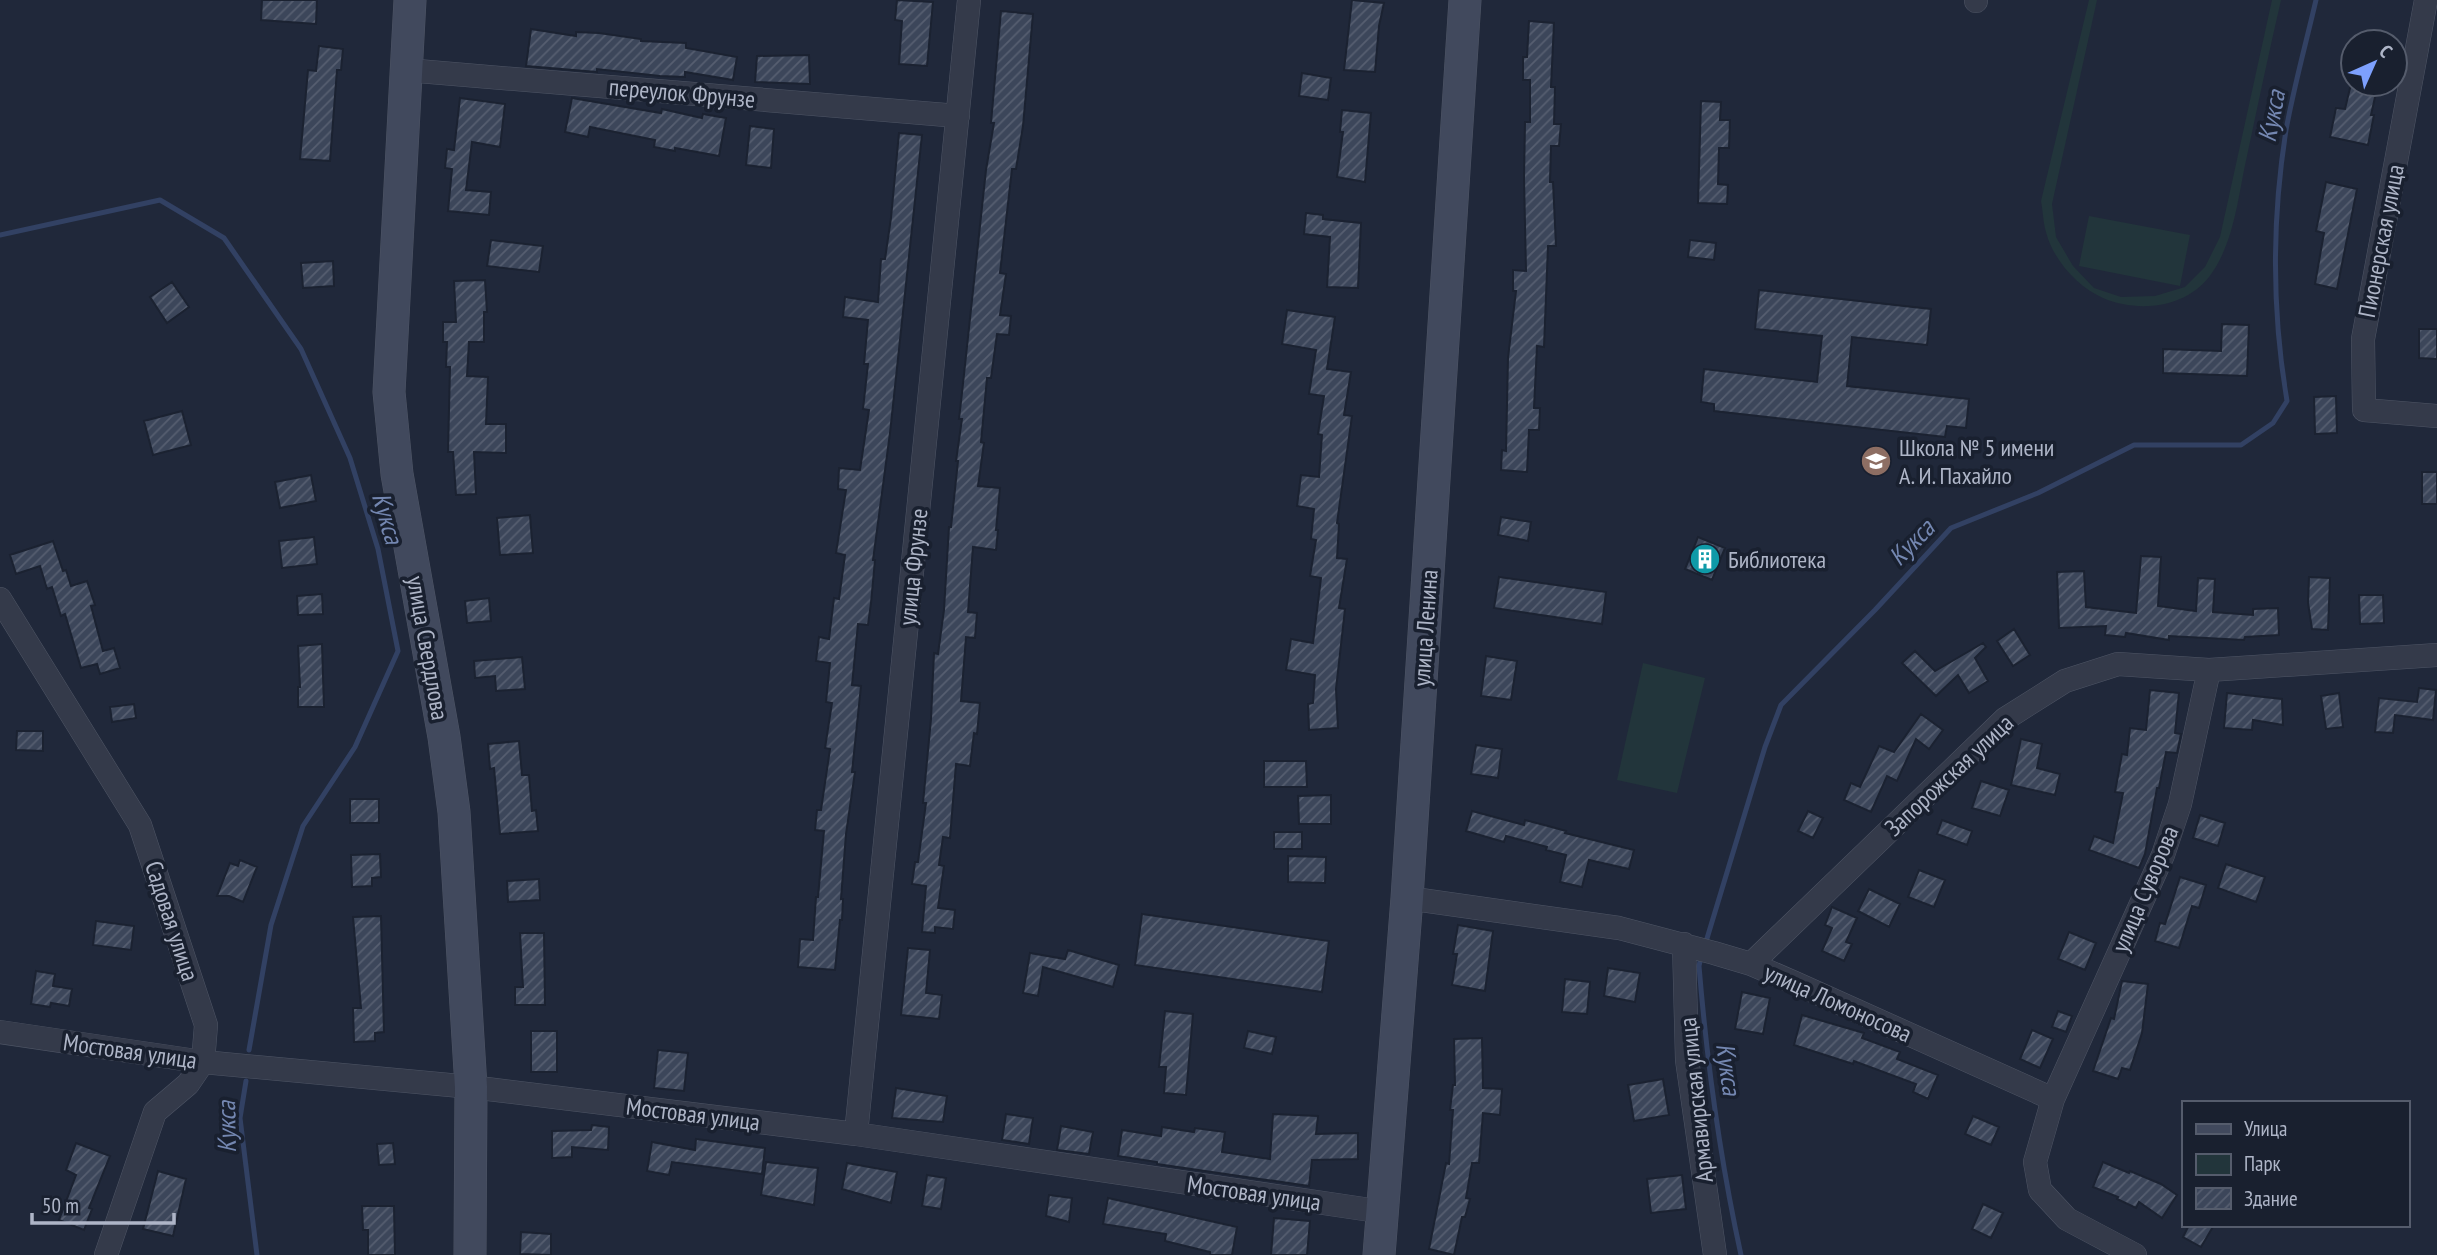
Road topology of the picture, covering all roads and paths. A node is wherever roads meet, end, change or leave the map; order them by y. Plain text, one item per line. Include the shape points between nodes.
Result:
1 (410, 0) edge
2 (969, 0) edge
3 (1465, 0) edge
4 (2426, 0) edge
5 (406, 70) junction
6 (958, 116) junction
7 (2437, 416) edge
8 (0, 599) edge
9 (2437, 655) edge
10 (2209, 670) junction
11 (1407, 898) junction
12 (1698, 948) junction
13 (1751, 964) junction
14 (0, 1032) edge
15 (203, 1062) junction
16 (471, 1087) junction
17 (2053, 1099) junction
18 (856, 1134) junction
19 (1384, 1212) junction
20 (106, 1255) edge
21 (470, 1255) edge
22 (1379, 1255) edge
23 (1715, 1255) edge
24 (2135, 1255) edge

1 - 5 street, улица Свердлова
2 - 6 street, улица Фрунзе
3 - 11 street, улица Ленина
4 - 7 street, Пионерская улица via 2363,339 2364,410
5 - 6 street, переулок Фрунзе
5 - 16 street, улица Свердлова via 389,392 397,474 454,812
6 - 18 street, улица Фрунзе
8 - 15 street, Садовая улица via 139,825 206,1025
9 - 10 street, Запорожская улица
10 - 13 street, Запорожская улица via 2118,664 2066,681 2005,719
10 - 17 street, улица Суворова via 2180,804 2163,855
11 - 12 street, улица Ломоносова via 1619,928
11 - 19 street, улица Ленина
12 - 13 street, улица Ломоносова
12 - 23 street, Армавирская улица via 1687,1060
13 - 17 street, улица Ломоносова
14 - 15 street, Мостовая улица
15 - 16 street, Мостовая улица
15 - 20 street via 188,1084 155,1112
16 - 18 street, Мостовая улица
16 - 21 street, улица Свердлова
17 - 24 street via 2035,1162 2040,1191 2067,1219
18 - 19 street, Мостовая улица
19 - 22 street, улица Ленина

